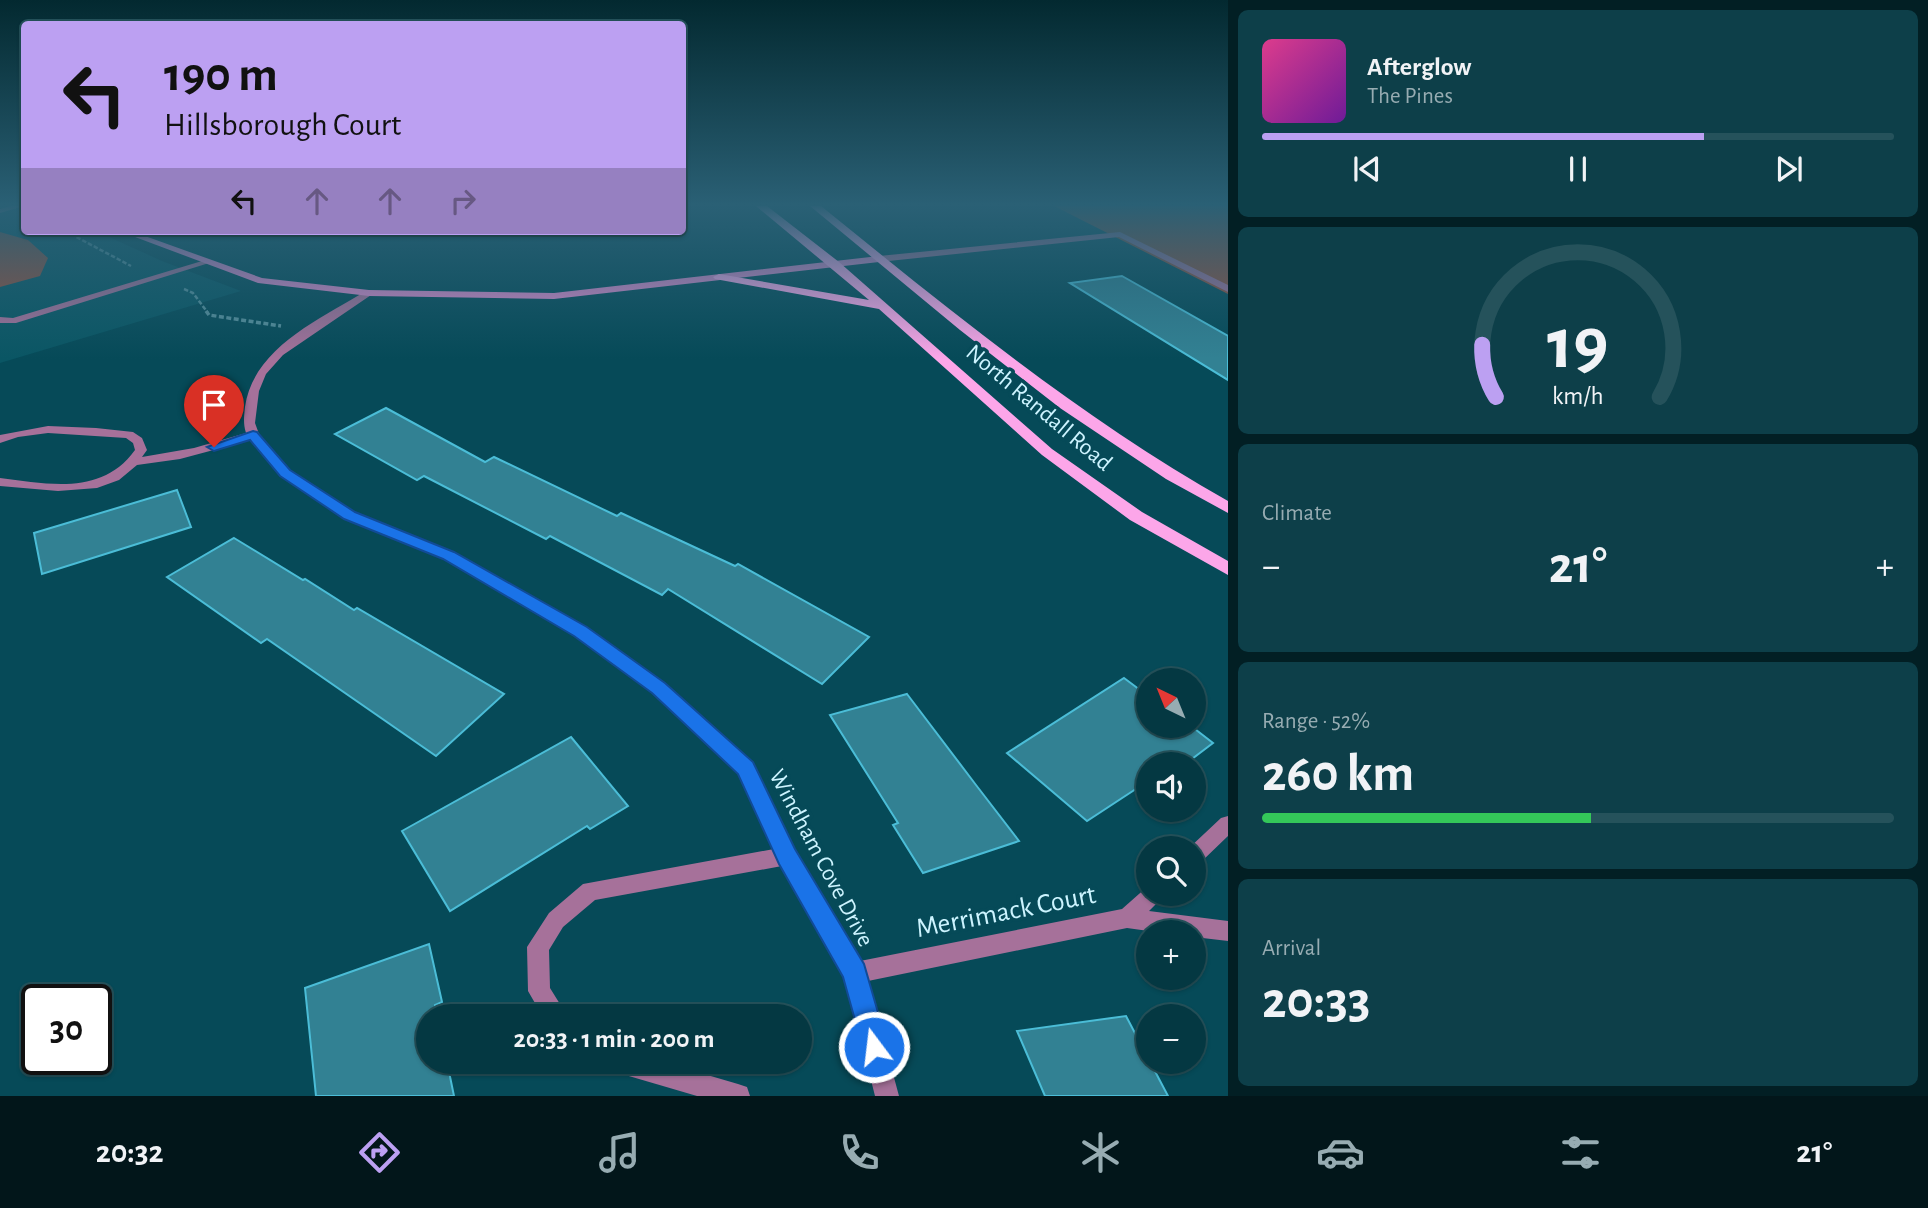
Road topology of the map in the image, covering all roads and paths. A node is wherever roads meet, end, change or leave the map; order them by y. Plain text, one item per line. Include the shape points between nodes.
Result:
1 (114, 257) edge
2 (190, 257) edge
3 (826, 257) edge
4 (897, 257) edge
5 (1165, 257) edge
6 (879, 259) junction
7 (205, 263) junction
8 (835, 264) junction
9 (133, 267) dead end
10 (719, 277) junction
11 (178, 287) dead end
12 (1228, 289) edge
13 (369, 293) junction
14 (883, 307) junction
15 (0, 320) edge
16 (13, 321) junction
17 (0, 327) edge
18 (310, 330) junction
19 (253, 435) junction
20 (0, 439) edge
21 (136, 461) junction
22 (0, 482) edge
23 (1228, 508) edge
24 (1228, 569) edge
25 (1228, 824) edge
26 (1206, 845) edge
27 (787, 856) junction
28 (1140, 906) edge
29 (1127, 918) junction
30 (1228, 931) edge
31 (855, 973) junction
32 (548, 1004) edge
33 (663, 1074) edge
34 (738, 1096) edge
35 (887, 1096) edge

1 - 9 path
2 - 7 street
3 - 8 main road, North Randall Road
4 - 6 street
5 - 12 street
6 - 8 street
6 - 23 main road, North Randall Road via 1052,397
7 - 13 street via 261,281
7 - 16 street
8 - 10 street
8 - 14 main road, North Randall Road
10 - 13 street via 554,296
10 - 14 main road
11 - 18 path via 193,293 209,315
13 - 18 street
14 - 24 main road, North Randall Road via 1047,452 1136,516
15 - 16 street
16 - 17 street
18 - 19 street via 261,373 253,391 249,423
19 - 21 street via 195,453
19 - 27 street, Windham Cove Drive via 285,473 349,516 449,556 581,632 658,688 746,768
20 - 21 street via 52,428 129,435 141,450
21 - 22 street via 103,481 81,487
25 - 26 street
27 - 31 street, Windham Cove Drive
27 - 32 street via 590,891 556,920 538,947 539,991
28 - 29 street, Merrimack Court
29 - 30 street, Merrimack Court
29 - 31 street, Merrimack Court
31 - 35 street, Windham Cove Drive
33 - 34 street

